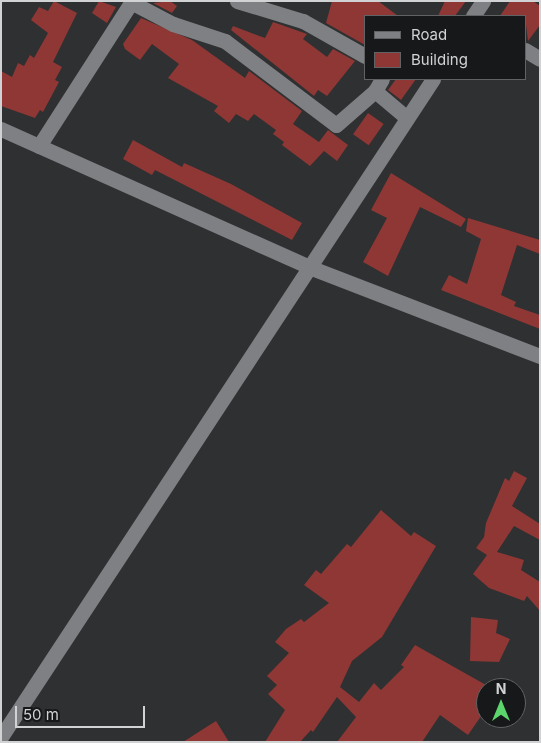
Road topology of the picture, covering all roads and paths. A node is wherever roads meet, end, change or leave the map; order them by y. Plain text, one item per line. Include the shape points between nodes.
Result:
1 (237, 1) edge
2 (483, 1) edge
3 (131, 2) edge
4 (475, 15) edge
5 (526, 51) edge
6 (364, 55) edge
7 (540, 58) edge
8 (431, 80) edge
9 (379, 85) edge
10 (407, 118) junction
11 (1, 129) edge
12 (39, 146) junction
13 (309, 267) junction
14 (540, 356) edge
15 (1, 737) edge

1 - 6 street via 303,21
2 - 4 street
3 - 9 street via 173,24 225,41 336,126
3 - 12 street
5 - 7 street
8 - 10 street
9 - 10 street
10 - 13 street
11 - 12 street
12 - 13 street
13 - 14 street
13 - 15 street

